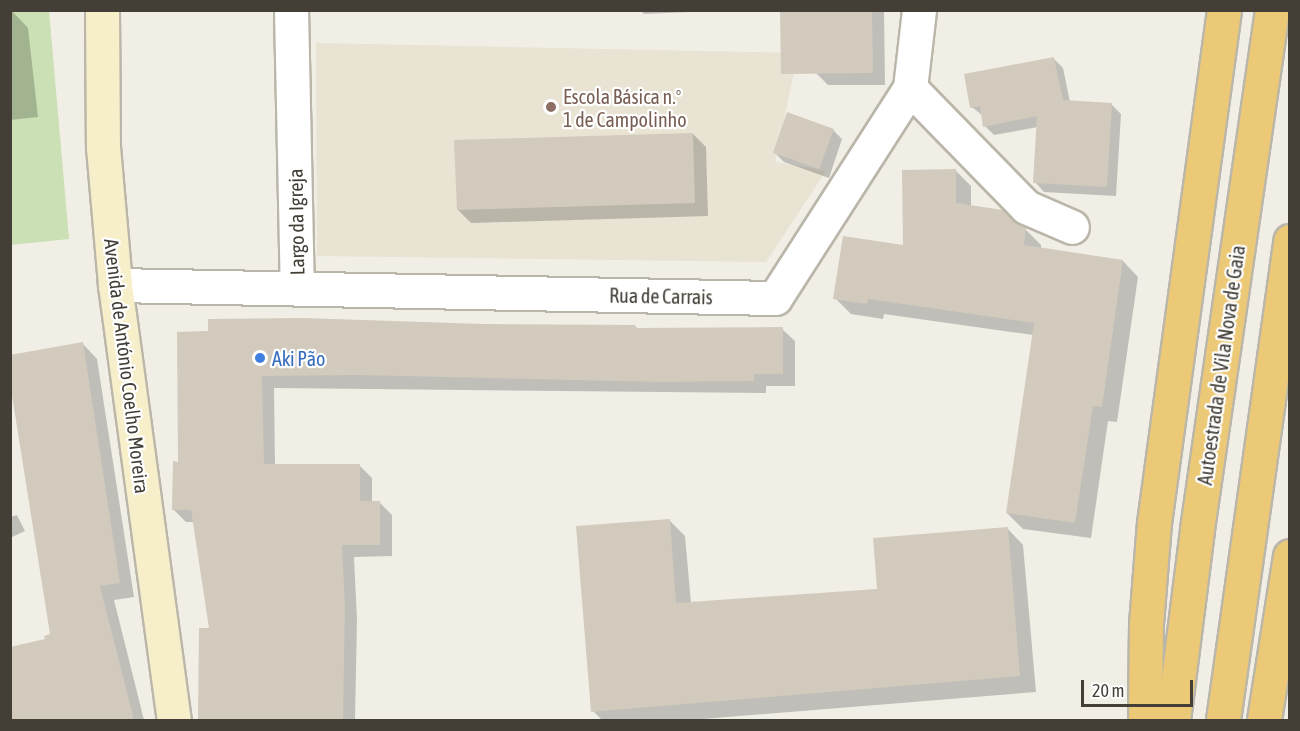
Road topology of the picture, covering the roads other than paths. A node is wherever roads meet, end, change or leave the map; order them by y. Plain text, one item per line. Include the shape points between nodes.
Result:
1 (102, 10) edge
2 (291, 10) edge
3 (919, 10) edge
4 (1224, 10) edge
5 (1272, 10) edge
6 (910, 88) junction
7 (1072, 226) dead end
8 (1290, 241) edge
9 (115, 285) junction
10 (297, 288) junction
11 (1290, 556) edge
12 (174, 720) edge
13 (1145, 720) edge
14 (1173, 720) edge
15 (1222, 720) edge
16 (1264, 720) edge

1 - 9 street, Avenida de António Coelho Moreira via 103,147
2 - 10 street, Largo da Igreja
3 - 6 street, Rua de Carrais
4 - 13 highway via 1154,523 1146,624
5 - 14 highway, Autoestrada de Vila Nova de Gaia
6 - 7 street via 1026,207
6 - 10 street, Rua de Carrais via 775,298
8 - 15 highway
9 - 10 street, Largo da Igreja
9 - 12 street, Avenida de António Coelho Moreira
11 - 16 highway

